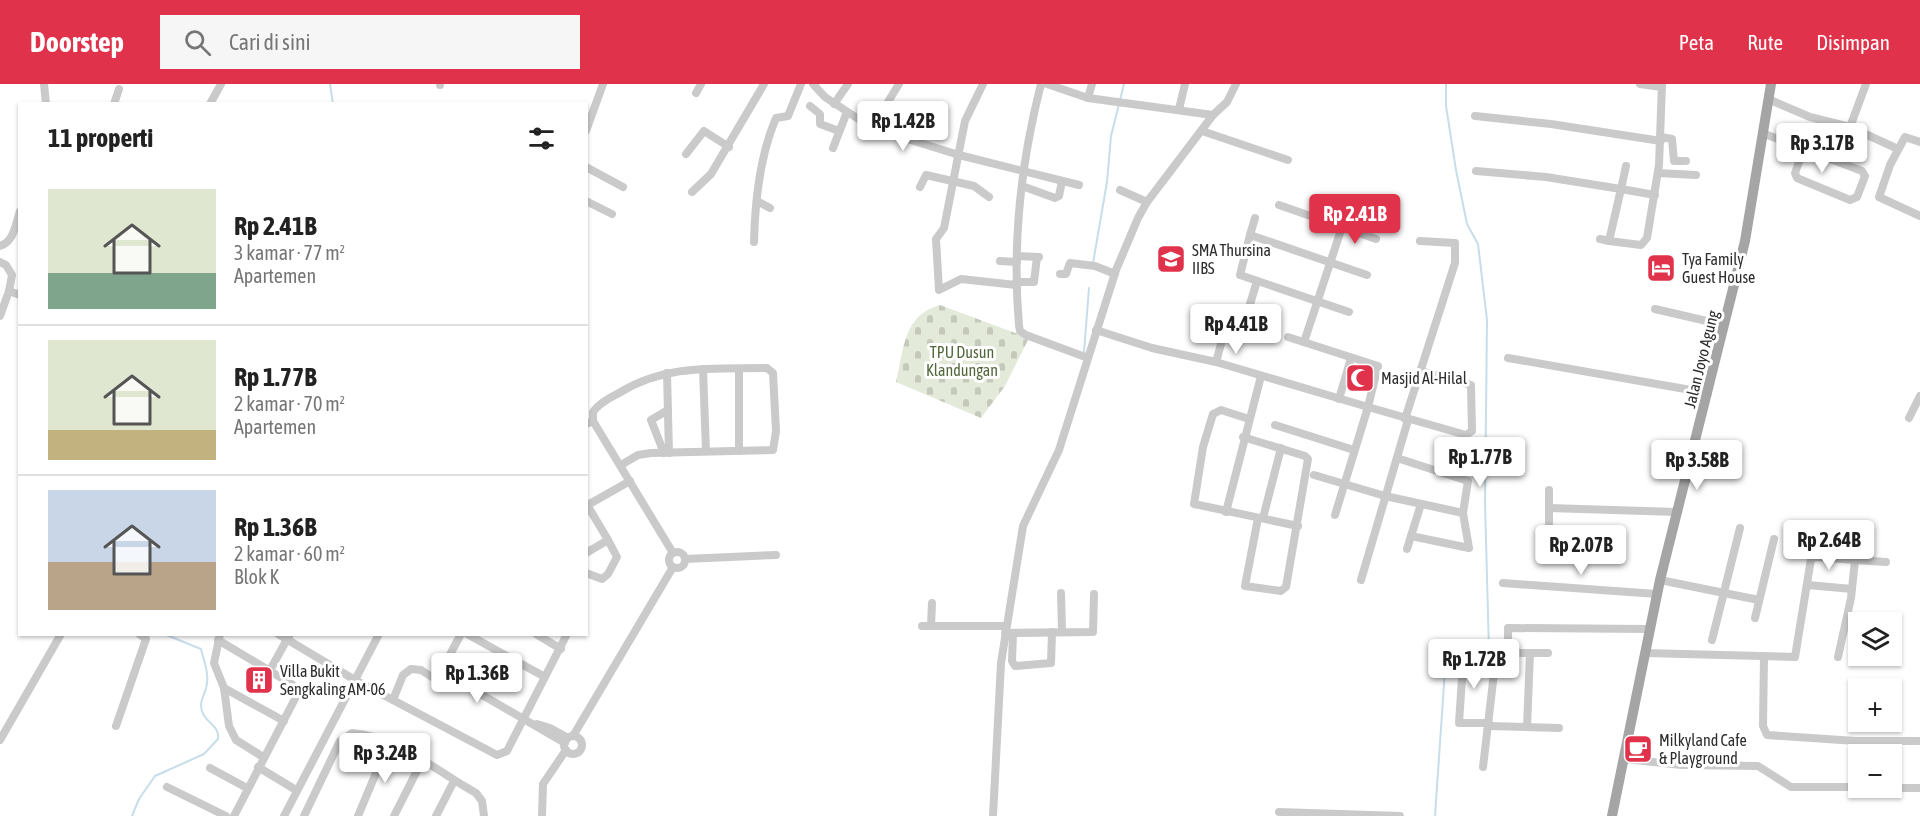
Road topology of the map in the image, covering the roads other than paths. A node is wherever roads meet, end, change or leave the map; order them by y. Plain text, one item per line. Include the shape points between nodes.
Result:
1 (44, 84) edge
2 (221, 84) edge
3 (603, 84) edge
4 (701, 84) edge
5 (764, 84) edge
6 (801, 84) edge
7 (813, 84) edge
8 (848, 84) edge
9 (899, 84) edge
10 (983, 84) edge
11 (1041, 84) edge
12 (1047, 84) edge
13 (1092, 84) edge
14 (1185, 84) edge
15 (1236, 84) edge
16 (1640, 84) edge
17 (1771, 84) edge
18 (1866, 84) edge
19 (1662, 86) edge
20 (119, 89) dead end
21 (696, 93) dead end
22 (1088, 98) junction
23 (1768, 99) junction
24 (46, 102) edge
25 (115, 102) edge
26 (211, 102) edge
27 (834, 104) junction
28 (810, 106) dead end
29 (1179, 109) junction
30 (848, 112) junction
31 (1213, 115) junction
32 (1474, 116) dead end
33 (588, 125) edge
34 (1850, 127) junction
35 (872, 128) junction
36 (839, 131) junction
37 (1202, 131) junction
38 (1762, 133) junction
39 (1661, 139) junction
40 (1920, 142) edge
41 (729, 147) junction
42 (833, 148) dead end
43 (1804, 148) junction
44 (1898, 149) junction
45 (686, 154) dead end
46 (959, 155) junction
47 (1288, 160) dead end
48 (1686, 161) dead end
49 (1626, 166) dead end
50 (588, 168) edge
51 (1476, 171) dead end
52 (1023, 172) junction
53 (1658, 173) junction
54 (1696, 175) dead end
55 (1062, 181) junction
56 (951, 182) junction
57 (1079, 185) dead end
58 (1022, 186) junction
59 (623, 187) dead end
60 (920, 187) dead end
61 (1621, 189) junction
62 (1120, 190) dead end
63 (692, 192) dead end
64 (1655, 195) junction
65 (989, 197) dead end
66 (757, 201) junction
67 (588, 202) edge
68 (1147, 202) junction
69 (1279, 205) dead end
70 (770, 208) dead end
71 (612, 214) dead end
72 (18, 216) edge
73 (1920, 216) edge
74 (1255, 218) dead end
75 (1342, 227) junction
76 (1250, 235) junction
77 (1376, 238) dead end
78 (1600, 239) dead end
79 (9, 241) edge
80 (1420, 241) dead end
81 (1609, 241) junction
82 (754, 242) dead end
83 (1017, 259) junction
84 (1000, 261) dead end
85 (0, 262) edge
86 (1330, 262) junction
87 (1060, 274) dead end
88 (1115, 274) junction
89 (1367, 275) dead end
90 (1257, 281) junction
91 (1016, 283) junction
92 (9, 291) junction
93 (18, 294) edge
94 (1317, 301) junction
95 (1655, 309) dead end
96 (1349, 312) dead end
97 (1206, 313) dead end
98 (0, 316) edge
99 (1228, 319) junction
100 (1244, 324) junction
101 (1724, 325) junction
102 (1256, 327) dead end
103 (1096, 330) junction
104 (1288, 337) dead end
105 (1304, 342) junction
106 (1088, 358) junction
107 (1351, 358) junction
108 (1508, 358) dead end
109 (1216, 362) junction
110 (703, 369) junction
111 (739, 369) junction
112 (1421, 371) junction
113 (667, 373) junction
114 (1262, 376) junction
115 (1708, 393) junction
116 (1920, 396) edge
117 (1339, 399) junction
118 (1368, 407) junction
119 (668, 410) junction
120 (1249, 418) junction
121 (1909, 418) dead end
122 (1407, 419) junction
123 (590, 422) edge
124 (1275, 425) dead end
125 (1244, 437) junction
126 (665, 444) junction
127 (1281, 448) junction
128 (1354, 450) junction
129 (740, 451) junction
130 (706, 452) junction
131 (667, 453) junction
132 (1397, 458) junction
133 (621, 465) junction
134 (1314, 475) dead end
135 (630, 481) junction
136 (1344, 484) junction
137 (1550, 490) dead end
138 (1385, 496) junction
139 (588, 504) edge
140 (1421, 504) junction
141 (588, 507) edge
142 (1549, 508) junction
143 (1226, 512) junction
144 (1677, 512) junction
145 (1463, 513) junction
146 (1335, 515) dead end
147 (1260, 518) junction
148 (1549, 524) dead end
149 (1298, 526) junction
150 (1740, 528) dead end
151 (1411, 536) junction
152 (1774, 539) dead end
153 (608, 540) junction
154 (1407, 549) dead end
155 (588, 552) edge
156 (673, 553) junction
157 (776, 555) dead end
158 (685, 559) junction
159 (1855, 560) junction
160 (1886, 562) dead end
161 (673, 567) junction
162 (588, 574) edge
163 (1361, 580) dead end
164 (1660, 580) junction
165 (1503, 583) dead end
166 (1808, 585) junction
167 (1852, 589) junction
168 (1724, 592) junction
169 (1061, 593) dead end
170 (1094, 594) dead end
171 (1657, 594) junction
172 (1759, 600) junction
173 (932, 603) dead end
174 (1755, 618) dead end
175 (922, 626) dead end
176 (931, 626) junction
177 (1649, 628) junction
178 (1008, 631) junction
179 (1052, 632) junction
180 (1062, 632) junction
181 (60, 636) edge
182 (142, 636) edge
183 (378, 636) edge
184 (460, 636) edge
185 (471, 636) edge
186 (539, 636) edge
187 (566, 636) edge
188 (219, 637) edge
189 (288, 637) edge
190 (1712, 640) dead end
191 (561, 649) junction
192 (1508, 653) junction
193 (1530, 653) junction
194 (1548, 653) dead end
195 (1644, 653) junction
196 (1764, 657) junction
197 (1838, 657) dead end
198 (1498, 663) junction
199 (441, 671) junction
200 (269, 672) junction
201 (545, 676) junction
202 (355, 680) junction
203 (224, 688) junction
204 (393, 700) junction
205 (524, 717) junction
206 (284, 721) junction
207 (1489, 724) junction
208 (116, 726) dead end
209 (1527, 727) junction
210 (1559, 728) dead end
211 (0, 740) edge
212 (1920, 741) edge
213 (389, 742) junction
214 (568, 742) junction
215 (263, 757) junction
216 (1625, 759) junction
217 (422, 761) junction
218 (1483, 767) dead end
219 (210, 768) dead end
220 (258, 768) junction
221 (454, 781) junction
222 (167, 787) dead end
223 (1848, 787) edge
224 (247, 788) junction
225 (1902, 788) edge
226 (1920, 788) edge
227 (296, 790) junction
228 (1279, 812) dead end
229 (1344, 815) edge
230 (226, 816) edge
231 (234, 816) edge
232 (284, 816) edge
233 (304, 816) edge
234 (358, 816) edge
235 (394, 816) edge
236 (436, 816) edge
237 (484, 816) edge
238 (542, 816) edge
239 (993, 816) edge
240 (1400, 816) edge
241 (1612, 816) edge

1 - 24 street
2 - 26 street
3 - 33 street
4 - 21 street
5 - 41 street
6 - 66 street via 788,116 777,117 774,122
7 - 27 street
8 - 27 street
9 - 35 street
10 - 46 street via 965,121
11 - 52 street
12 - 22 street
13 - 22 street
14 - 29 street
15 - 31 street via 1227,102
16 - 19 street
17 - 23 main road, Jalan Joyo Agung
18 - 34 street
19 - 39 street
20 - 25 street
22 - 29 street
23 - 34 street via 1810,117
23 - 38 main road, Jalan Joyo Agung
27 - 30 street
28 - 36 street via 820,114 820,124
29 - 31 street
30 - 35 street
30 - 36 street
31 - 37 street
32 - 39 street
34 - 44 street
35 - 46 street
36 - 42 street
37 - 47 street
37 - 68 street
38 - 43 street
38 - 101 main road, Jalan Joyo Agung via 1745,241
39 - 48 street via 1672,139 1674,161
39 - 53 street
40 - 44 street via 1905,137
41 - 45 street via 704,132
41 - 63 street via 711,174
43 - 43 street via 1862,171 1857,197 1850,200 1797,178 1795,173
44 - 73 street via 1879,197
46 - 52 street
46 - 56 street
49 - 61 street
50 - 59 street
51 - 61 street
52 - 55 street
52 - 58 street
53 - 54 street
53 - 64 street
55 - 57 street
55 - 58 street via 1055,198
56 - 60 street via 926,176
56 - 65 street via 974,186
56 - 91 street via 944,228 936,239 939,290 961,279
58 - 83 street
61 - 64 street
61 - 81 street
62 - 68 street
64 - 81 street via 1644,244
66 - 70 street
66 - 82 street
67 - 71 street
68 - 88 street via 1128,237
69 - 75 street
72 - 79 street
74 - 76 street
75 - 77 street
75 - 86 street
76 - 86 street
76 - 90 street via 1239,273
78 - 81 street
80 - 112 street via 1456,245 1455,264
83 - 84 street
83 - 91 street
83 - 91 street via 1038,257 1034,282
85 - 92 street via 12,276
86 - 89 street
86 - 94 street
87 - 88 street via 1066,274 1070,263 1095,266
88 - 103 street
90 - 94 street
90 - 100 street
91 - 106 street via 1020,331
92 - 93 street
92 - 98 street
94 - 96 street
94 - 105 street
95 - 101 street
97 - 99 street
99 - 100 street
99 - 109 street
100 - 102 street
101 - 115 main road, Jalan Joyo Agung
103 - 106 street
103 - 109 street
104 - 105 street
105 - 107 street
106 - 178 street via 1059,450 1023,526
107 - 117 street
107 - 118 street via 1378,366
108 - 115 street
109 - 114 street
110 - 111 street
110 - 113 street
110 - 130 street
111 - 129 street
111 - 129 street via 767,368 773,372 776,431 773,450
112 - 122 street
112 - 122 street via 1471,385 1472,431 1466,435
113 - 119 street
113 - 123 street via 641,380 609,399 596,409
114 - 117 street
114 - 120 street
115 - 144 main road, Jalan Joyo Agung
116 - 121 street
117 - 118 street
118 - 122 street
118 - 128 street
119 - 126 street
119 - 126 street via 651,420
120 - 125 street
120 - 143 street via 1216,411 1203,447 1194,504
122 - 132 street
123 - 133 street
124 - 128 street
125 - 127 street
125 - 143 street
126 - 131 street
127 - 147 street
127 - 149 street via 1308,459
128 - 136 street
129 - 130 street
130 - 131 street
131 - 133 street via 638,455
132 - 138 street
132 - 145 street via 1466,479
133 - 135 street
134 - 136 street
135 - 139 street
135 - 156 street
136 - 138 street
136 - 146 street
137 - 142 street
138 - 140 street
138 - 163 street
140 - 145 street
140 - 151 street
141 - 153 street
142 - 144 street
142 - 148 street
143 - 147 street
144 - 164 main road, Jalan Joyo Agung
145 - 151 street via 1469,548
147 - 149 street
147 - 149 street via 1244,583 1248,588 1285,590
150 - 168 street
151 - 154 street
152 - 172 street
153 - 155 street
153 - 162 street via 617,557 606,577 600,579
156 - 158 street via 682,554
156 - 161 street via 669,560
157 - 158 street
158 - 161 street via 680,567
159 - 160 street
159 - 166 street via 1813,557
159 - 167 street
161 - 214 street
164 - 168 street
164 - 171 main road, Jalan Joyo Agung
165 - 171 street
166 - 167 street
166 - 196 street via 1795,657
167 - 197 street
168 - 172 street
168 - 190 street
169 - 180 street
170 - 180 street via 1093,632
171 - 177 main road, Jalan Joyo Agung
172 - 174 street
173 - 176 street
175 - 176 street
176 - 178 street
177 - 192 street via 1508,628
177 - 195 main road, Jalan Joyo Agung
178 - 179 street
178 - 179 street via 1015,666 1051,663
178 - 239 street via 999,677
179 - 180 street
181 - 211 street
182 - 208 street via 146,639
183 - 202 street
184 - 199 street
185 - 201 street
186 - 191 street
187 - 191 street
188 - 200 street
188 - 203 street via 214,663
189 - 200 street
189 - 202 street
191 - 201 street
192 - 193 street
192 - 198 street
193 - 194 street
193 - 209 street
195 - 196 street
195 - 216 main road, Jalan Joyo Agung
196 - 212 street via 1763,726 1767,735
198 - 207 street
198 - 207 street via 1463,663 1459,723
199 - 204 street via 432,676 414,668 404,675
199 - 205 street
200 - 206 street via 298,690
201 - 205 street
202 - 204 street
202 - 227 street
203 - 206 street
203 - 215 street via 236,740
204 - 205 street via 497,755 507,751
205 - 214 street
206 - 215 street
207 - 209 street
207 - 218 street
209 - 210 street
213 - 217 street
213 - 233 street via 372,735 346,735
213 - 234 street
214 - 238 street via 543,784
215 - 220 street
216 - 223 street via 1758,766 1791,787
216 - 241 main road, Jalan Joyo Agung
217 - 221 street
217 - 235 street
219 - 224 street
220 - 224 street
220 - 227 street
221 - 236 street
221 - 237 street via 480,796
222 - 230 street
224 - 231 street
225 - 226 street
227 - 232 street
228 - 229 street
229 - 240 street

